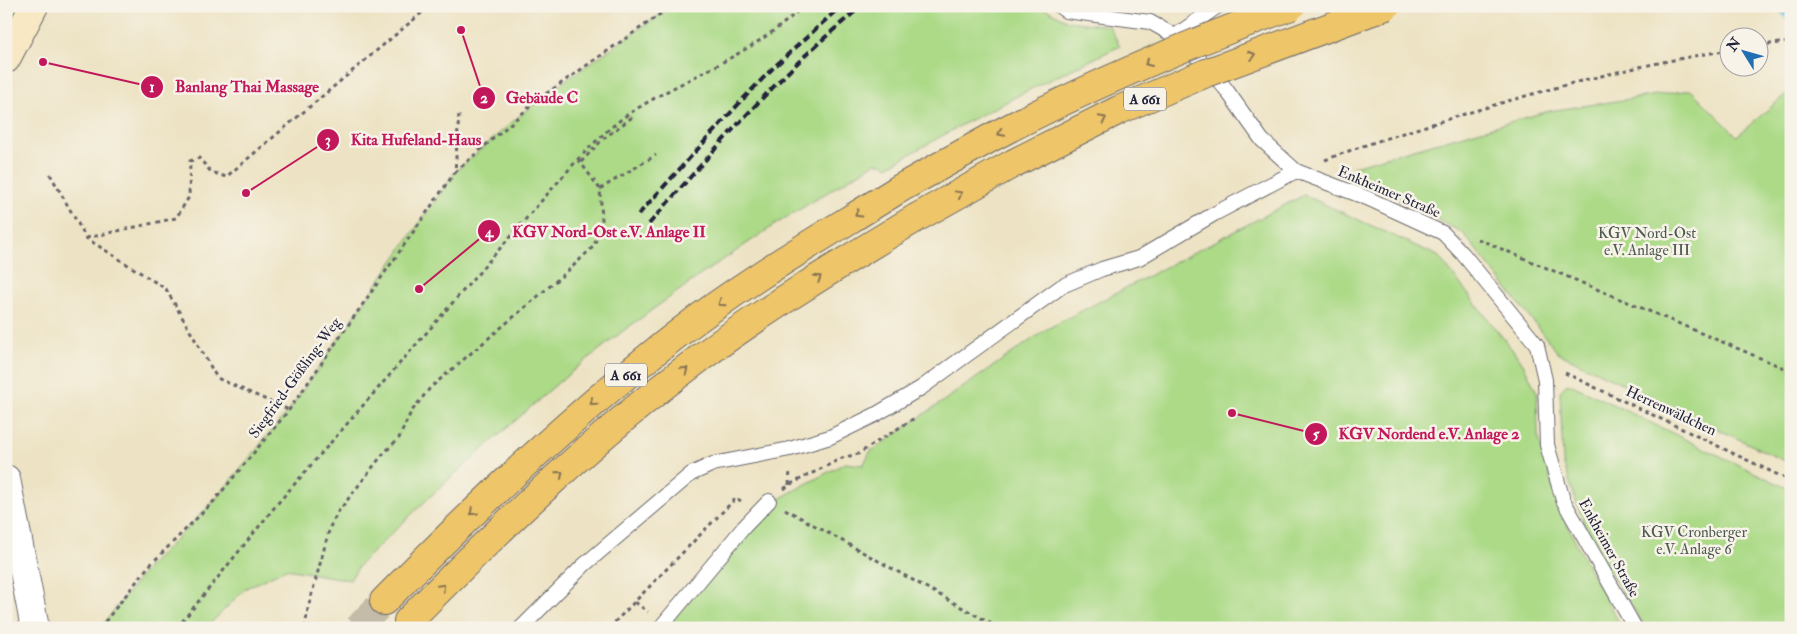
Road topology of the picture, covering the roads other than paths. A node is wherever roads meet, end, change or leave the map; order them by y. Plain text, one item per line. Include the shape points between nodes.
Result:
1 (34, 6) edge
2 (1059, 6) edge
3 (1218, 6) edge
4 (1291, 6) edge
5 (1386, 6) edge
6 (1175, 36) junction
7 (6, 59) edge
8 (1296, 171) junction
9 (6, 479) edge
10 (770, 501) road end
11 (384, 601) tunnel mouth
12 (408, 621) tunnel mouth
13 (35, 628) edge
14 (521, 628) edge
15 (660, 628) edge
16 (1636, 628) edge

1 - 7 main road
2 - 6 lane, Enkheimer Straße via 1066,11 1150,22
3 - 6 lane
4 -> 11 highway, A 661, bridge via 1181,48 996,135 899,189 748,284 676,335 601,395 442,542
12 -> 5 highway, A 661, bridge via 486,542 558,476 700,358 770,309 916,218 1014,163 1119,110 1206,73
6 - 8 lane, Enkheimer Straße via 1219,82 1262,140
8 - 14 lane via 1138,258 1062,286 921,388 875,415 830,437 790,449 713,464 691,474 584,565
8 - 16 lane, Enkheimer Straße via 1367,198 1443,233 1538,346 1545,380 1547,445 1563,500
9 - 13 street
10 - 15 lane via 744,527

